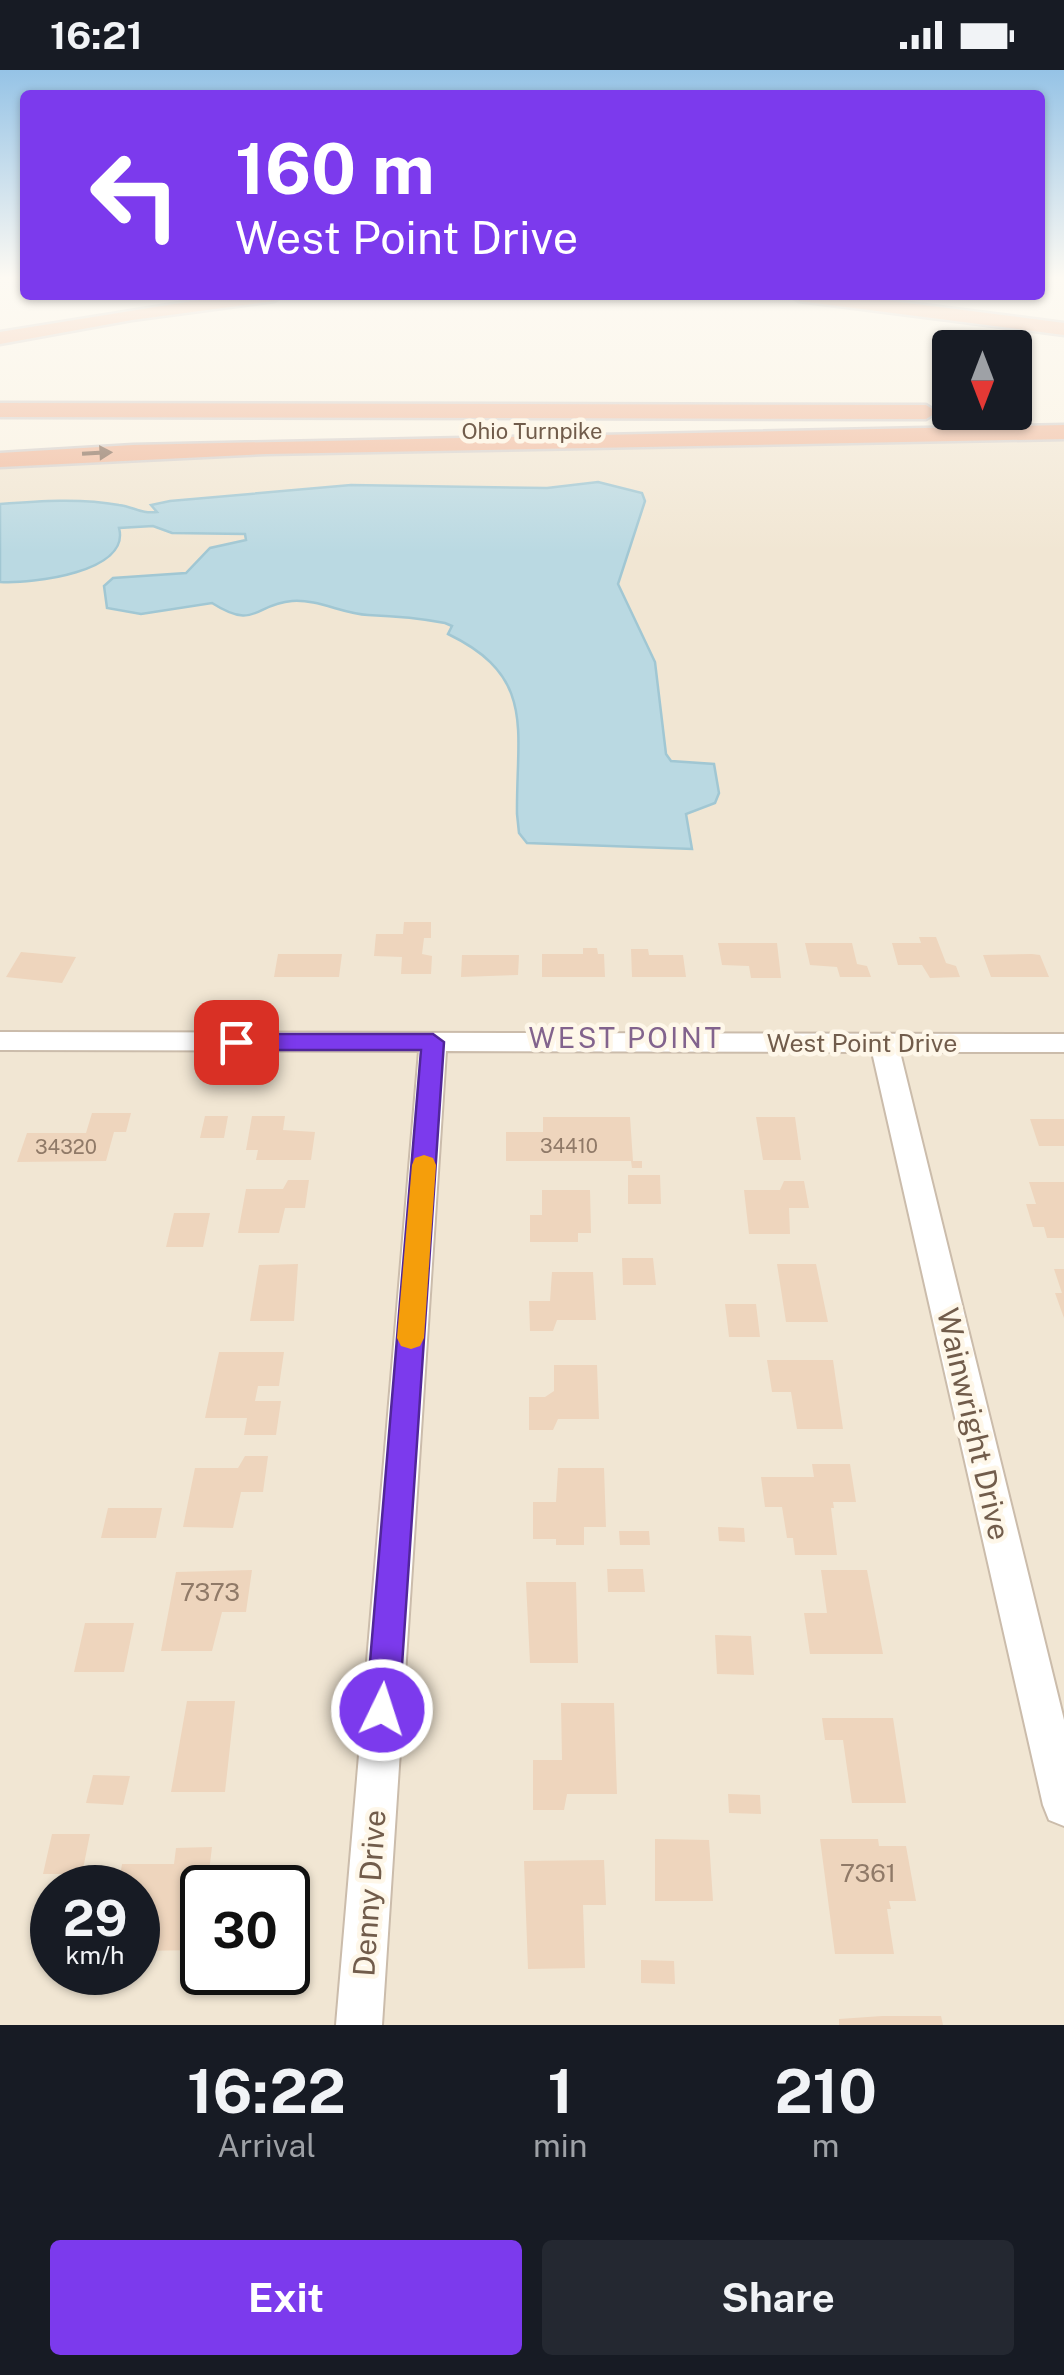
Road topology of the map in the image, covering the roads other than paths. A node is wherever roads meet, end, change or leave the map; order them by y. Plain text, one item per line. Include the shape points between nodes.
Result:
1 (0, 410) edge
2 (932, 412) edge
3 (1032, 412) edge
4 (1064, 412) edge
5 (0, 431) edge
6 (1064, 432) edge
7 (0, 460) edge
8 (0, 1042) edge
9 (433, 1042) junction
10 (884, 1043) junction
11 (1064, 1043) edge
12 (1064, 1805) edge
13 (359, 2025) edge

1 - 2 highway, Ohio Turnpike
3 - 4 highway
5 - 6 highway, Ohio Turnpike
7 -> 6 highway via 298,445
8 - 9 street, West Point Drive
9 - 10 street, West Point Drive
9 - 13 street, Denny Drive
10 - 11 street, West Point Drive
10 - 12 street, Wainwright Drive

